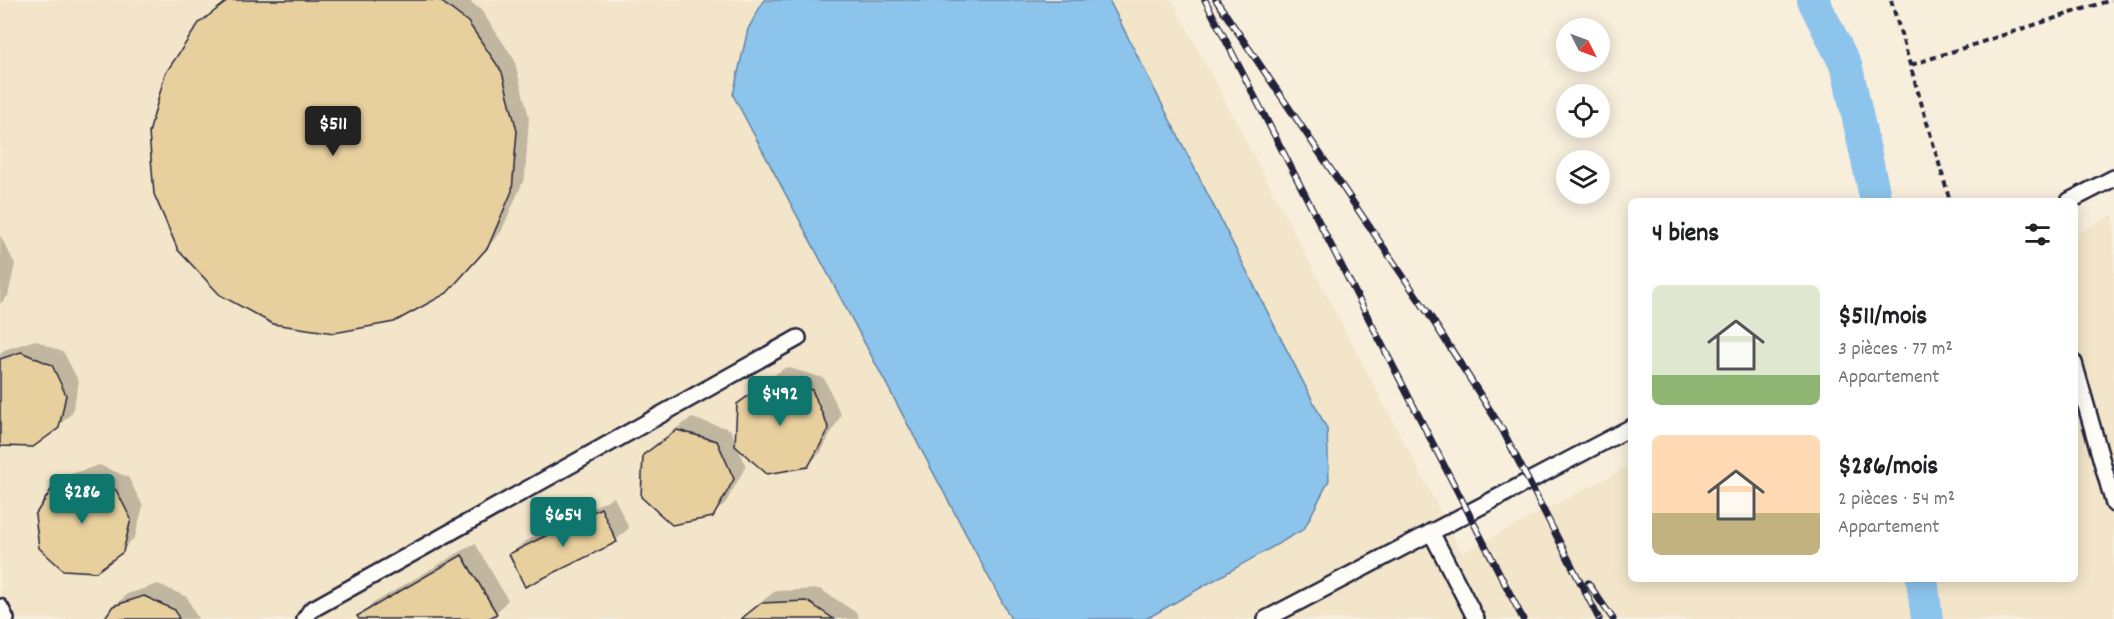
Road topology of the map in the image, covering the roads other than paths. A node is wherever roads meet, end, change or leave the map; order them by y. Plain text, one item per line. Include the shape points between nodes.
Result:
1 (2114, 178) edge
2 (2075, 198) edge
3 (798, 338) dead end
4 (2078, 376) edge
5 (1628, 429) edge
6 (2114, 504) edge
7 (1431, 532) junction
8 (0, 607) edge
9 (6, 619) edge
10 (305, 619) edge
11 (1266, 619) edge
12 (1476, 619) edge

1 - 2 lane
3 - 10 lane via 311,610
4 - 6 lane
5 - 7 lane
7 - 11 lane
7 - 12 lane
8 - 9 lane

